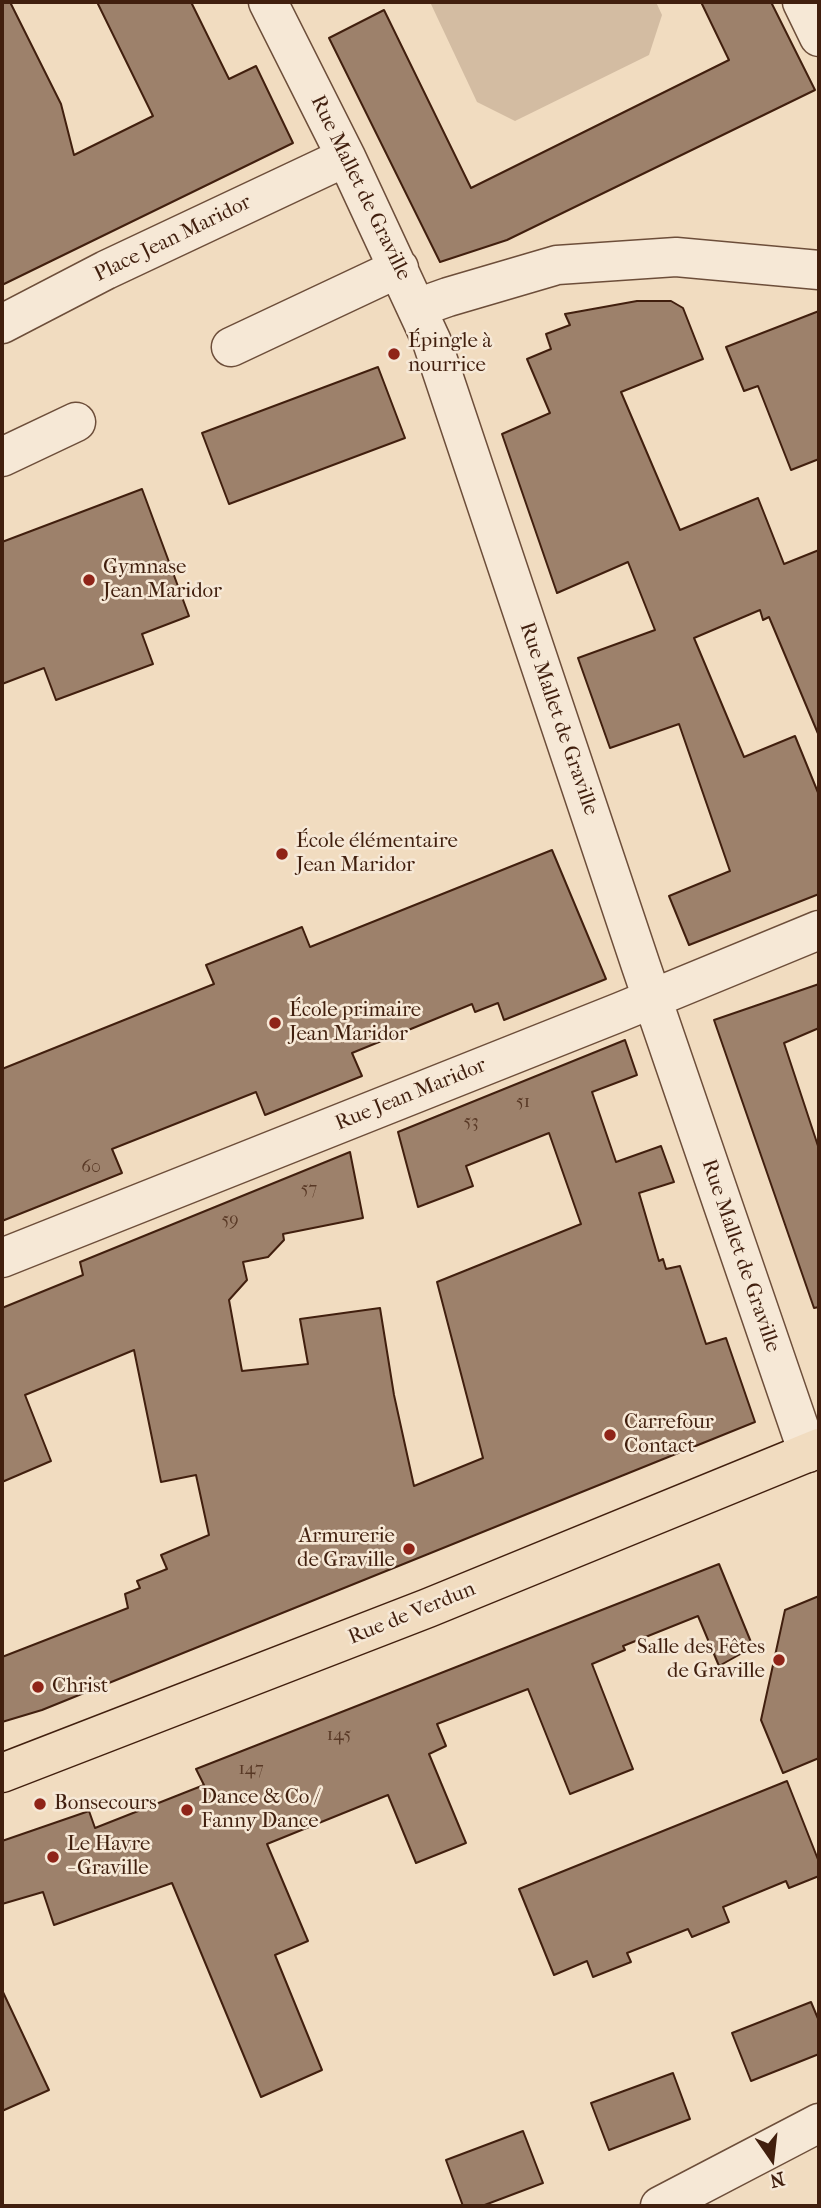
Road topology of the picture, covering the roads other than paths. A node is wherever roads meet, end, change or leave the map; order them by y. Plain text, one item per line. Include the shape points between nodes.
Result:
1 (268, 2) edge
2 (346, 157) junction
3 (399, 268) junction
4 (819, 270) edge
5 (417, 308) junction
6 (2, 324) edge
7 (231, 347) dead end
8 (76, 422) dead end
9 (2, 457) edge
10 (819, 930) edge
11 (653, 999) junction
12 (2, 1258) edge
13 (813, 1450) edge
14 (2, 1773) edge
15 (819, 2123) edge
16 (660, 2206) edge

1 - 2 street, Rue Mallet de Graville
2 - 3 street, Rue Mallet de Graville
2 - 6 street, Place Jean Maridor
3 - 5 street, Rue Mallet de Graville
3 - 7 street
4 - 5 street via 676,257 558,265
5 - 11 street, Rue Mallet de Graville
8 - 9 street
10 - 11 street, Rue Jean Maridor
11 - 12 street, Rue Jean Maridor
11 - 13 street, Rue Mallet de Graville
13 - 14 main road, Rue de Verdun via 428,1608
15 - 16 street

